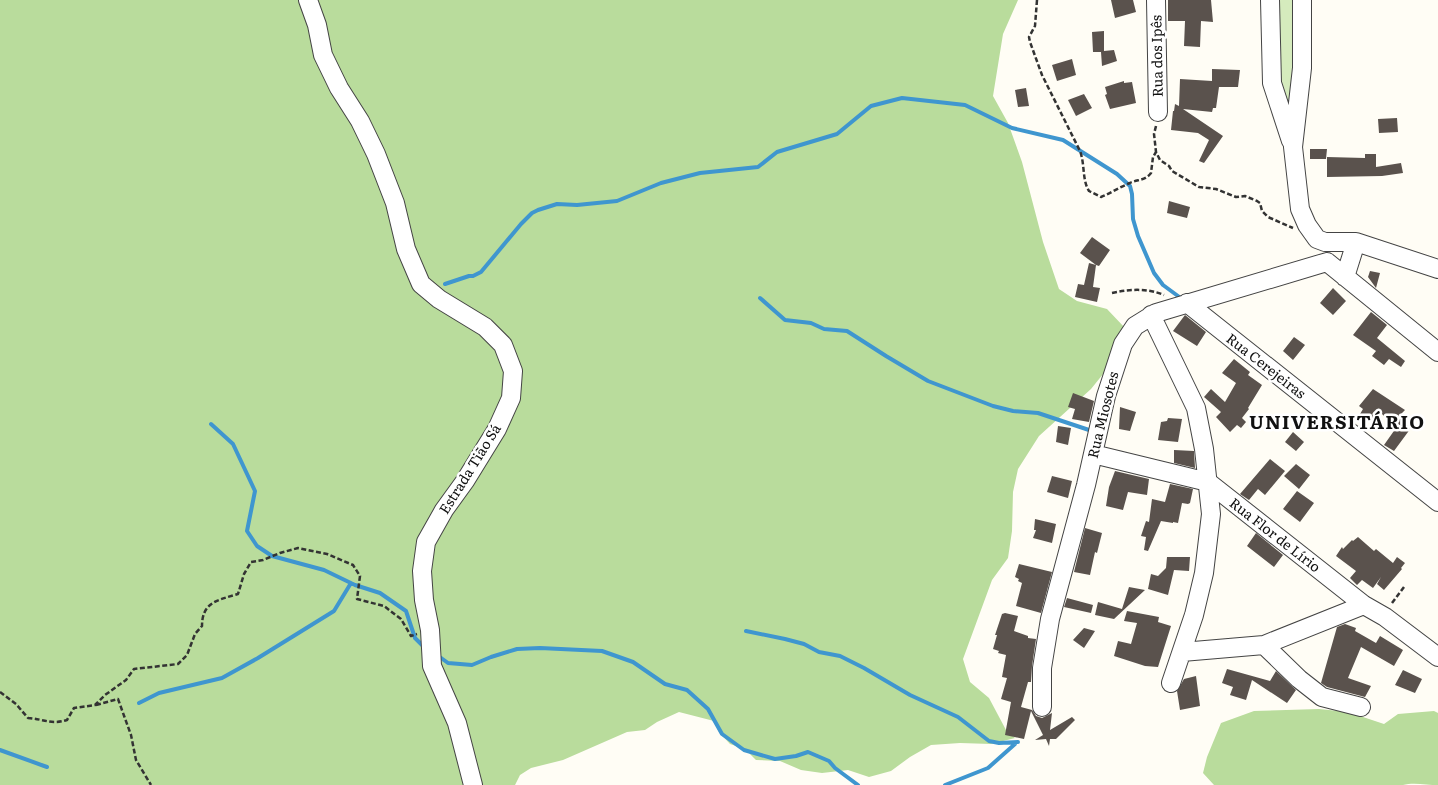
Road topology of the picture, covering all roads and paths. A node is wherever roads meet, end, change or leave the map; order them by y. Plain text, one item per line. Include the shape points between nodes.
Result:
1 (308, 0) edge
2 (1037, 0) edge
3 (1156, 0) edge
4 (1270, 0) edge
5 (1302, 0) edge
6 (1158, 112) joint
7 (1293, 147) junction
8 (1156, 152) junction
9 (1326, 240) junction
10 (1356, 242) junction
11 (1327, 262) junction
12 (1438, 269) edge
13 (1345, 277) junction
14 (1112, 293) dead end
15 (1184, 304) junction
16 (1150, 315) junction
17 (1438, 352) edge
18 (1093, 454) junction
19 (1208, 482) junction
20 (1438, 502) edge
21 (1404, 586) dead end
22 (1364, 605) junction
23 (1385, 617) junction
24 (430, 630) junction
25 (1264, 645) junction
26 (1182, 652) junction
27 (1438, 657) edge
28 (1171, 683) dead end
29 (0, 692) edge
30 (96, 705) junction
31 (1042, 707) dead end
32 (1361, 707) dead end
33 (151, 785) edge
34 (473, 785) edge

1 - 24 street, Estrada Tião Sá via 323,55 376,154 395,203 406,249 421,284 438,300 485,327 503,345 513,371 511,398 497,429 426,542 422,571
2 - 8 path via 1030,42 1042,75 1080,151 1089,191 1101,197 1144,180 1151,173
3 - 6 street, Rua dos Ipês
4 - 7 street via 1272,83
5 - 7 street via 1302,68
6 - 8 path via 1154,134
7 - 9 street via 1300,209 1307,225
8 - 9 path via 1172,171 1192,184 1257,201 1268,217 1309,238
9 - 10 street
9 - 11 street
10 - 12 street
10 - 13 street
11 - 13 street
11 - 15 street, Rua Miosotes
13 - 17 street
14 - 15 path via 1150,290
15 - 16 street, Rua Miosotes
15 - 20 street, Rua Cerejeiras
16 - 18 street, Rua Miosotes via 1135,326 1123,344 1106,396
16 - 19 street via 1196,408
18 - 19 street, Rua Flor de Lírio
18 - 31 street, Rua Miosotes via 1050,619 1042,668
19 - 22 street, Rua Flor de Lírio
19 - 26 street via 1211,514 1204,573
21 - 23 path
22 - 23 street, Rua Flor de Lírio
22 - 25 street
23 - 27 street, Rua Flor de Lírio
24 - 30 path via 411,636 401,619 384,606 357,599 360,576 353,565 327,554 298,548 251,562 238,594 213,601 202,615 202,626 195,634 187,655 178,664 134,669
24 - 34 street, Estrada Tião Sá via 432,666 457,724
25 - 26 street
25 - 32 street via 1322,697
26 - 28 street
29 - 30 path via 28,718 55,723 67,720 74,708
30 - 33 path via 118,699 132,735 136,760

